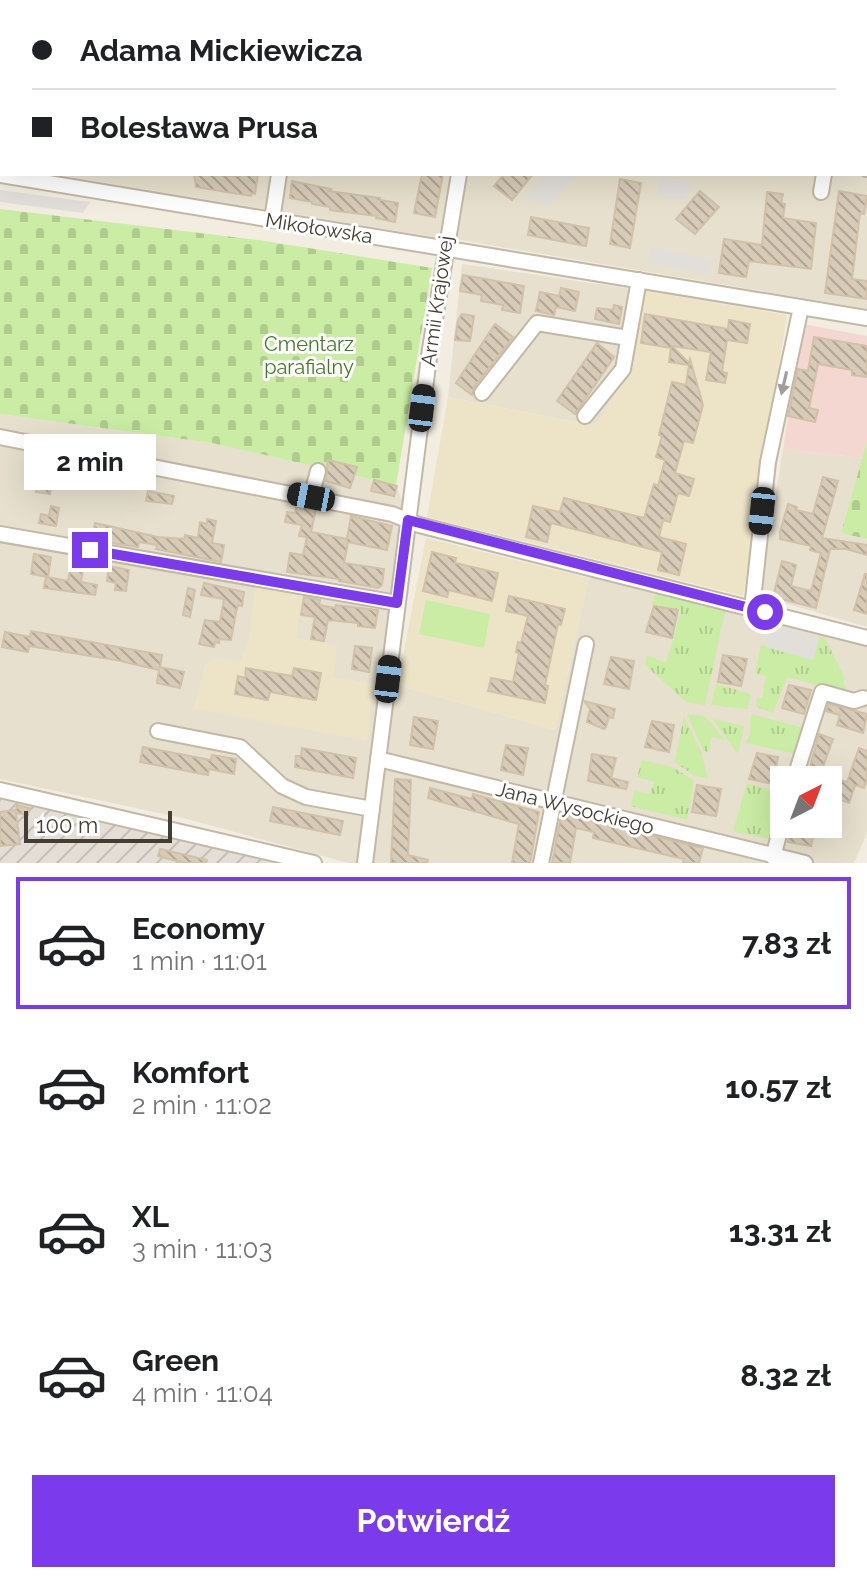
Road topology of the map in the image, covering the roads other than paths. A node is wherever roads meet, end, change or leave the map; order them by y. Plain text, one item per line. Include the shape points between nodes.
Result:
1 (6, 176) edge
2 (279, 176) edge
3 (459, 176) edge
4 (824, 176) edge
5 (821, 192) dead end
6 (272, 220) junction
7 (445, 248) junction
8 (639, 280) junction
9 (801, 307) junction
10 (867, 318) edge
11 (628, 338) junction
12 (482, 393) dead end
13 (585, 416) dead end
14 (0, 437) edge
15 (318, 471) dead end
16 (311, 497) junction
17 (408, 520) junction
18 (0, 534) edge
19 (397, 603) junction
20 (752, 609) junction
21 (867, 638) edge
22 (586, 644) dead end
23 (863, 698) dead end
24 (158, 731) dead end
25 (378, 759) junction
26 (798, 766) edge
27 (0, 790) edge
28 (552, 802) junction
29 (372, 809) junction
30 (778, 838) edge
31 (773, 857) junction
32 (314, 863) edge
33 (365, 863) edge
34 (541, 863) edge
35 (805, 863) edge

1 - 6 street, Mikołowska
2 - 6 street
3 - 7 street, Armii Krajowej
4 - 5 street
6 - 7 street, Mikołowska
7 - 8 street, Mikołowska
7 - 17 street, Armii Krajowej
8 - 9 street, Mikołowska
8 - 11 street
9 - 10 street, Mikołowska
9 -> 20 street via 770,446
11 - 12 street via 537,323
11 - 13 street via 623,369
14 - 16 street
15 - 16 street
16 - 17 street
17 - 19 street, Armii Krajowej
17 - 20 street
18 - 19 street
19 - 25 street, Armii Krajowej
20 - 21 street
22 - 28 street
23 - 26 street via 854,701 822,692
24 - 29 street via 240,747 282,786 306,797
25 - 28 street, Jana Wysockiego
25 - 29 street, Armii Krajowej
27 - 32 street
28 - 31 street, Jana Wysockiego
28 - 34 street
29 - 33 street, Armii Krajowej
30 - 31 street
31 - 35 street, Jana Wysockiego

